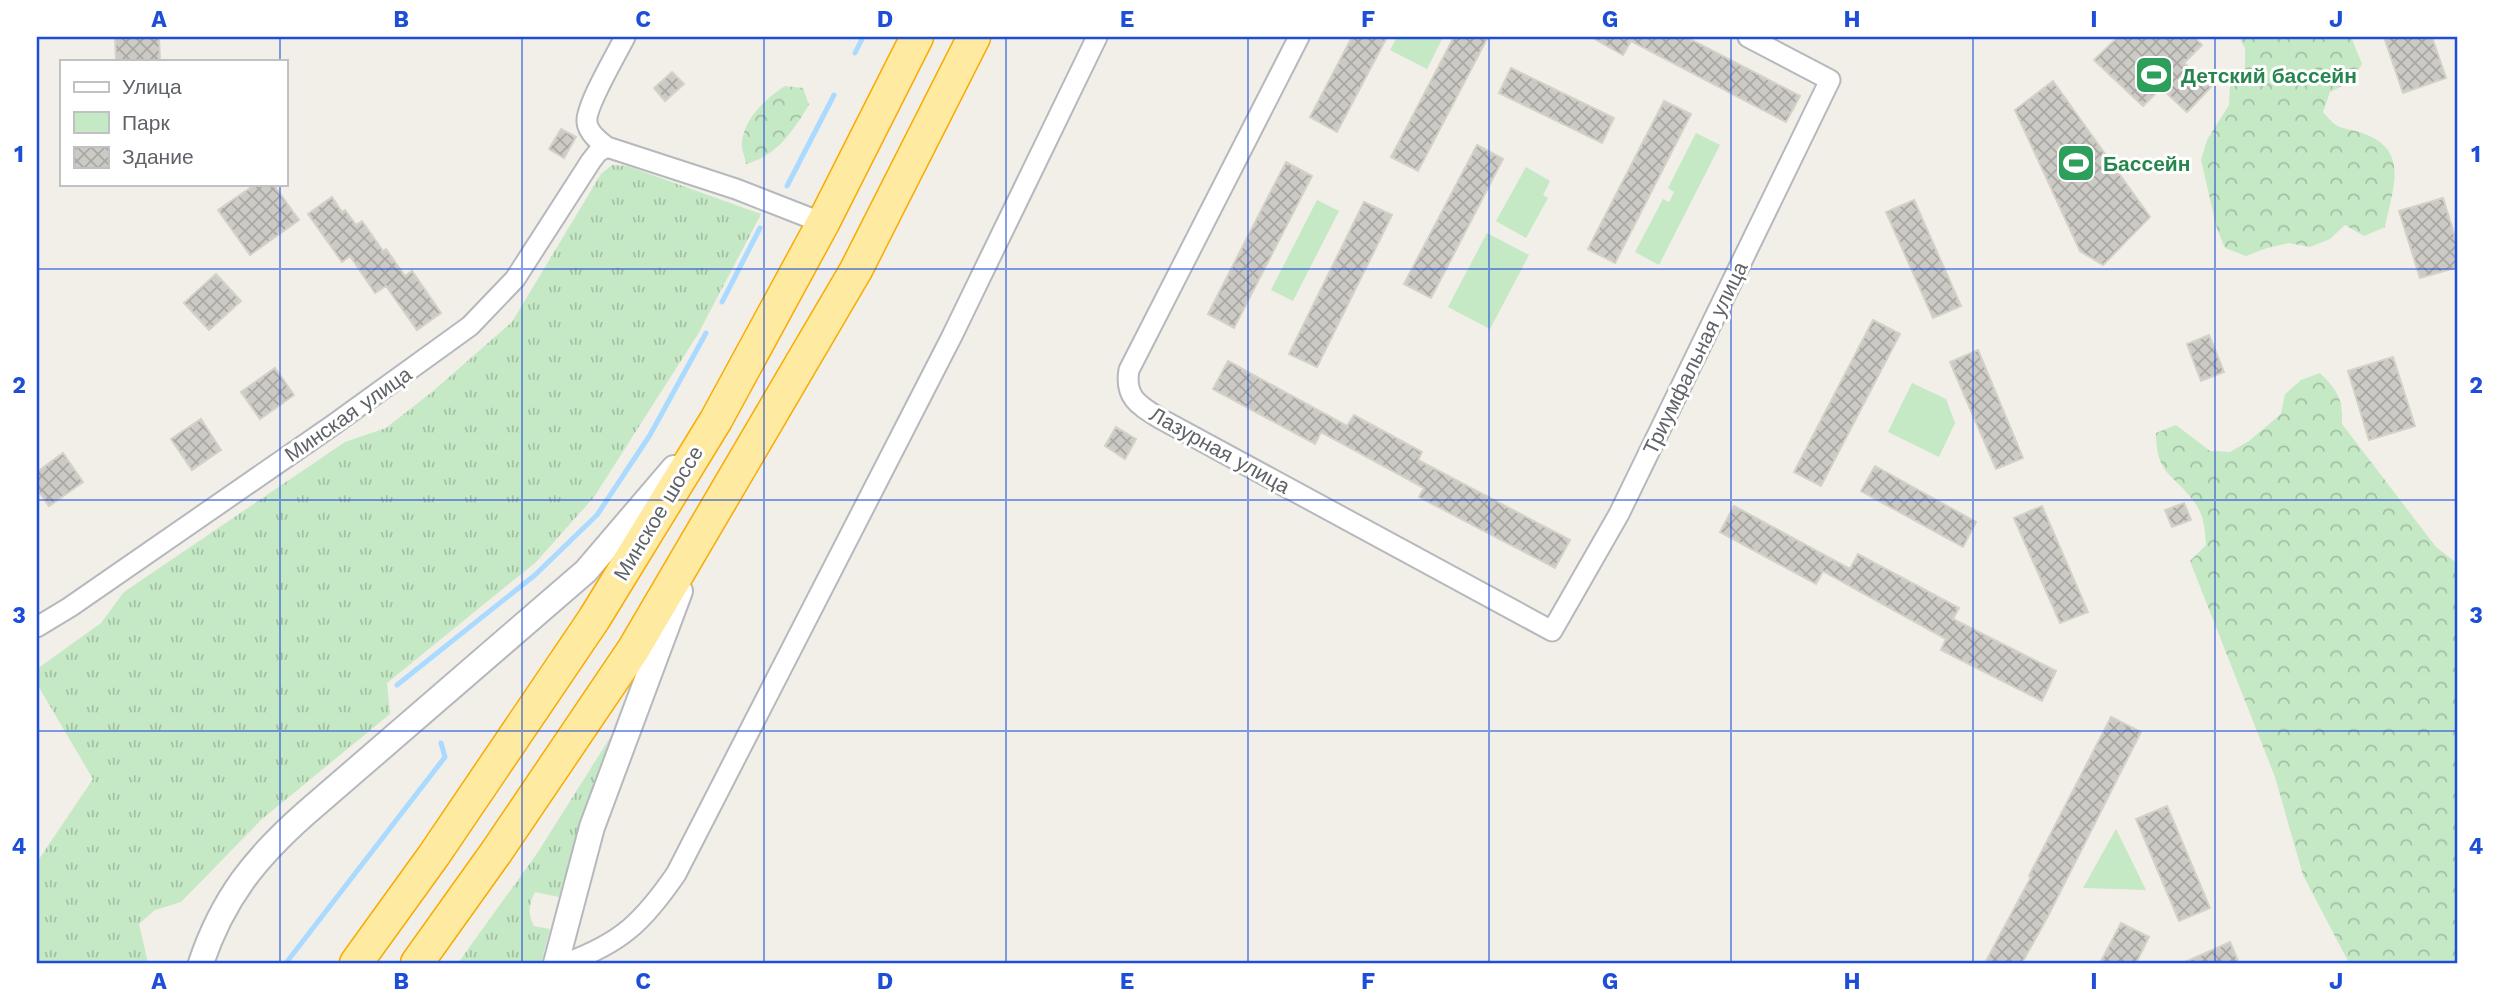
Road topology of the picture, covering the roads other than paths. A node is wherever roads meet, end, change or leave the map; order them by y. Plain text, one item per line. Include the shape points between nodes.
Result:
1 (625, 37) edge
2 (917, 37) edge
3 (974, 37) edge
4 (1097, 37) edge
5 (1299, 37) edge
6 (1748, 37) edge
7 (607, 147) junction
8 (823, 223) junction
9 (716, 420) junction
10 (699, 541) junction
11 (37, 627) edge
12 (1552, 631) joint
13 (205, 952) edge
14 (356, 963) edge
15 (417, 963) edge
16 (556, 963) edge
17 (566, 963) edge

1 - 7 street via 590,106 587,122 593,136
2 - 8 highway, Минское шоссе
3 - 10 highway via 856,270
4 - 17 street via 952,336 676,874 622,936
5 - 12 street, Лазурная улица via 1129,370 1128,389 1140,406 1161,419
6 - 12 street, Триумфальная улица via 1830,80 1619,514
7 - 8 street
7 - 11 street, Минская улица via 591,161 515,279 470,326
8 - 9 highway, Минское шоссе
9 - 13 street via 586,571 261,855 227,902
9 - 14 highway, Минское шоссе via 594,619
10 - 15 highway via 633,650
10 - 16 street via 592,827

